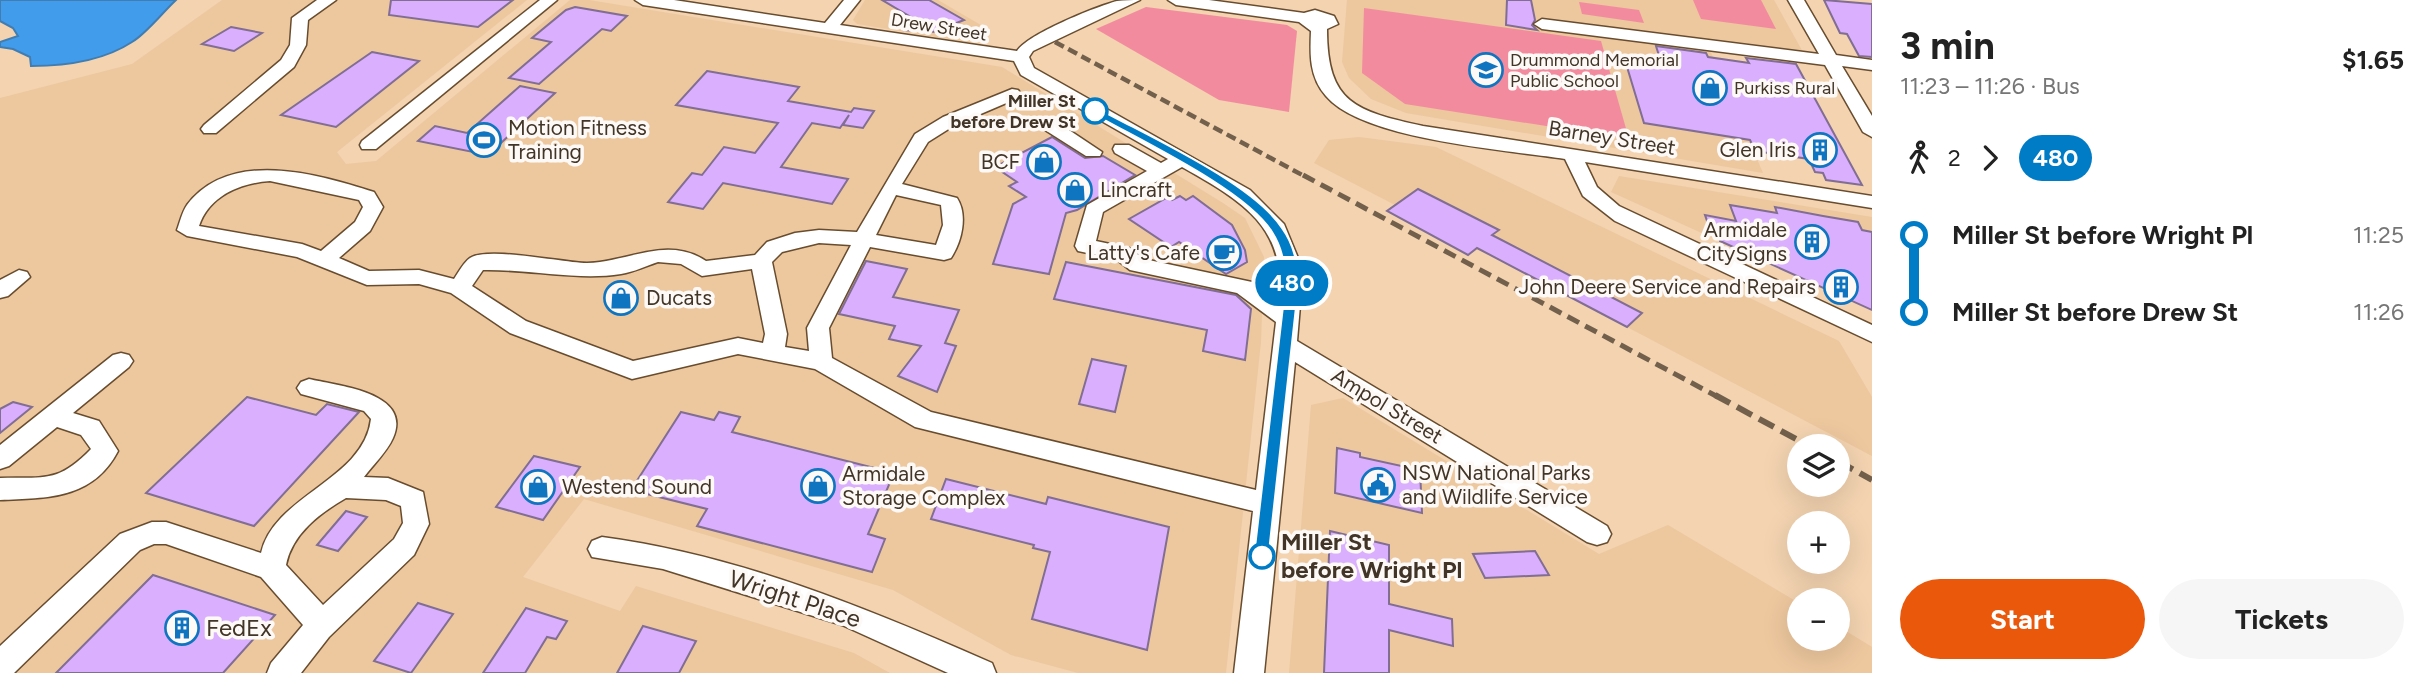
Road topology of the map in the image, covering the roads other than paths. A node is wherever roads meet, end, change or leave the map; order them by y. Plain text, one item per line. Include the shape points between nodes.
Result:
1 (328, 0) edge
2 (549, 0) edge
3 (643, 0) edge
4 (852, 0) edge
5 (1132, 0) edge
6 (1176, 0) edge
7 (1796, 0) edge
8 (1316, 15) edge
9 (1542, 24) dead end
10 (828, 29) junction
11 (1021, 57) junction
12 (1830, 60) junction
13 (1872, 65) edge
14 (1012, 94) dead end
15 (1051, 126) dead end
16 (209, 129) dead end
17 (1872, 132) edge
18 (369, 145) dead end
19 (1122, 149) dead end
20 (1093, 152) dead end
21 (1573, 154) junction
22 (1182, 159) junction
23 (1161, 171) junction
24 (890, 188) junction
25 (1872, 202) edge
26 (1134, 235) dead end
27 (864, 242) junction
28 (1106, 250) junction
29 (1164, 258) dead end
30 (323, 261) junction
31 (761, 261) junction
32 (1188, 275) junction
33 (19, 277) dead end
34 (459, 288) junction
35 (0, 290) edge
36 (1288, 320) junction
37 (1872, 334) edge
38 (1285, 345) junction
39 (772, 353) junction
40 (121, 360) dead end
41 (821, 362) junction
42 (309, 388) dead end
43 (54, 416) junction
44 (0, 459) edge
45 (342, 487) junction
46 (0, 489) edge
47 (1268, 504) junction
48 (1597, 534) dead end
49 (602, 549) dead end
50 (271, 568) junction
51 (319, 628) junction
52 (0, 666) edge
53 (282, 673) edge
54 (981, 673) edge
55 (1249, 673) edge

1 - 16 street via 300,18 298,45 288,63
2 - 18 street
3 - 10 street, Drew Street
4 - 10 street
5 - 11 street via 1034,44
6 - 8 street
7 - 12 street
8 - 21 street, Barney Street via 1325,82 1349,105 1380,121 1423,131
9 - 12 street
10 - 11 street, Drew Street
11 - 22 street via 1027,71
12 - 13 street
12 - 17 street
14 - 24 street via 921,138
15 - 20 street
19 - 23 street
21 - 25 street, Barney Street
21 - 37 street via 1581,181 1597,202
22 - 23 street
22 - 36 street via 1243,194 1277,229 1292,270
23 - 28 street via 1094,209 1085,246
24 - 27 street
24 - 27 street via 950,202 953,225 944,253
26 - 28 street
27 - 31 street via 799,237 768,249
27 - 41 street via 818,328
28 - 32 street via 1122,253 1137,265
29 - 32 street
30 - 30 street via 302,251 187,230 195,208 218,190 248,177 271,175 367,196 373,207 363,226
30 - 34 street via 367,278 419,276
31 - 34 street via 702,269 685,258 657,255 622,267 585,270 523,262 477,263
31 - 39 street via 776,334
32 - 36 street via 1244,287
33 - 35 street
34 - 39 street via 518,327 632,370 738,346
36 - 38 street
38 - 47 street
38 - 48 street, Ampol Street
39 - 41 street
40 - 43 street
41 - 47 street via 924,420
42 - 45 street via 372,404 384,416 383,435
43 - 44 street
43 - 46 street via 90,428 105,451 77,480 43,488
45 - 50 street via 310,506 276,545
45 - 51 street via 388,489 414,500 416,524 404,547
47 - 55 street
49 - 54 street, Wright Place via 663,557 848,614
50 - 51 street via 315,616
50 - 52 street via 166,533 152,533 130,542
51 - 53 street

